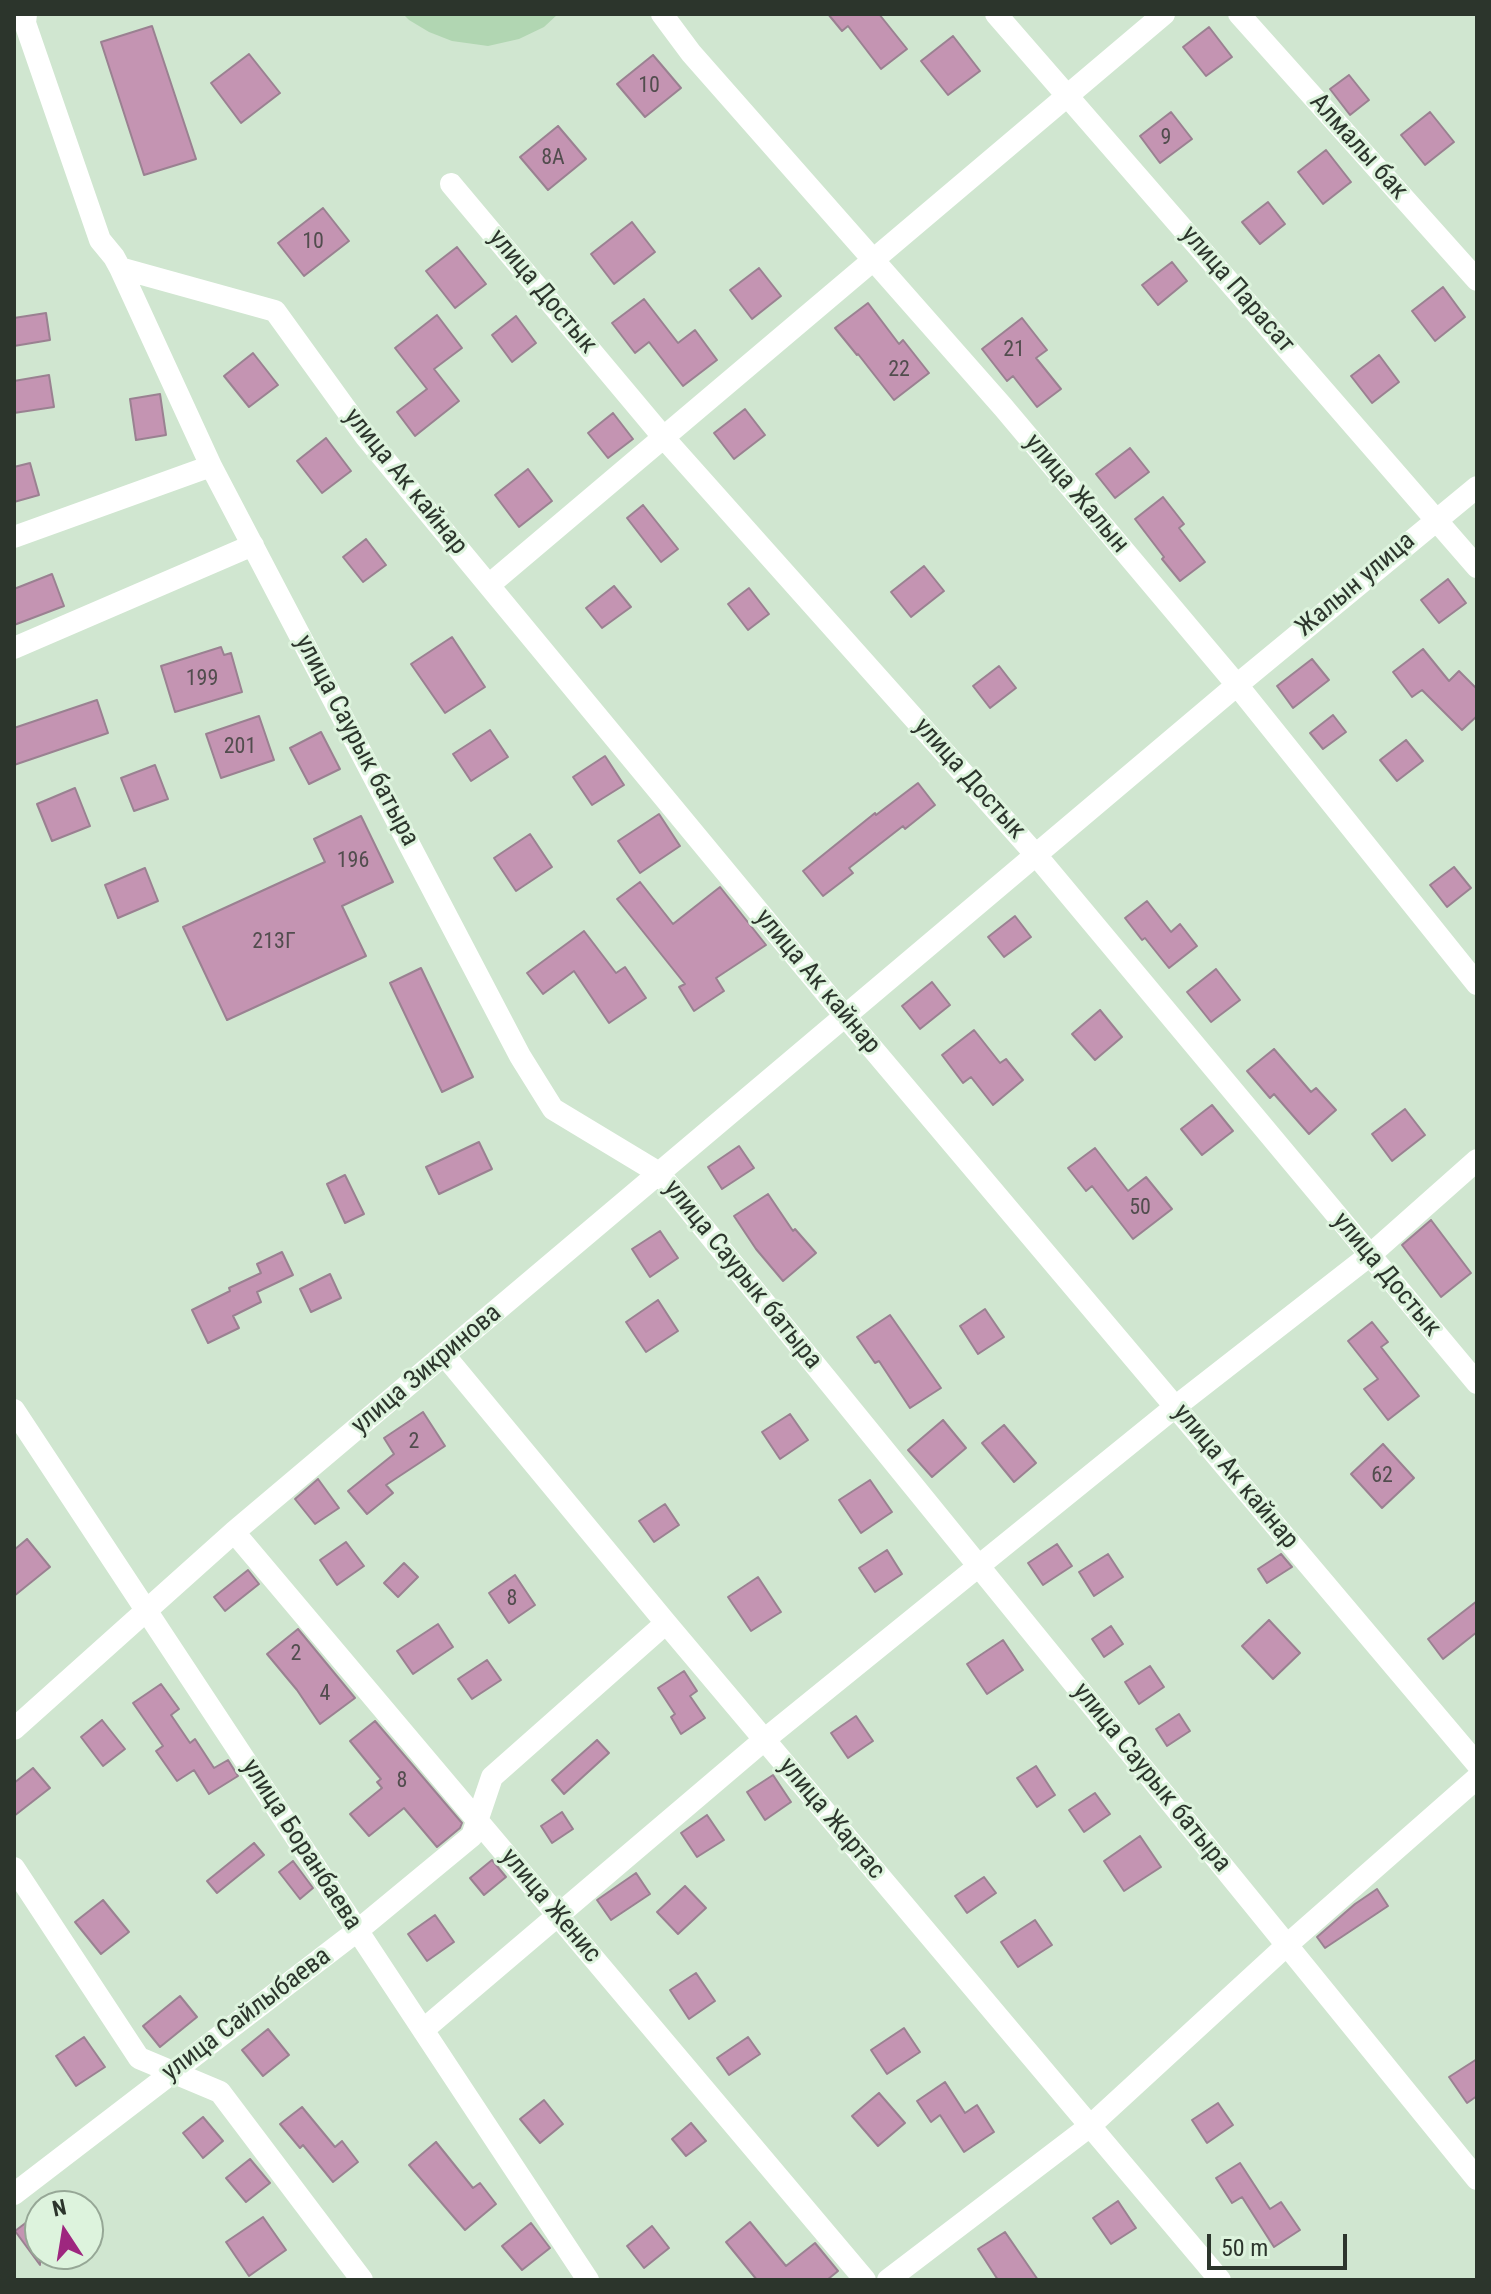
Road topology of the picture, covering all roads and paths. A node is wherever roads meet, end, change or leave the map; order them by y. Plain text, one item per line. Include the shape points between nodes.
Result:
1 (26, 14) edge
2 (32, 14) edge
3 (662, 14) edge
4 (996, 14) edge
5 (1164, 14) edge
6 (1239, 14) edge
7 (1066, 94) junction
8 (451, 184) dead end
9 (873, 260) junction
10 (117, 263) junction
11 (1477, 280) edge
12 (664, 438) junction
13 (211, 466) junction
14 (1477, 487) edge
15 (1436, 519) junction
16 (14, 537) edge
17 (253, 545) junction
18 (1477, 567) edge
19 (489, 585) junction
20 (14, 648) edge
21 (1237, 685) junction
22 (1036, 855) junction
23 (1477, 984) edge
24 (845, 1016) junction
25 (1477, 1160) edge
26 (659, 1173) junction
27 (1370, 1255) junction
28 (445, 1356) junction
29 (1477, 1383) edge
30 (1175, 1407) junction
31 (14, 1410) edge
32 (234, 1532) junction
33 (979, 1567) junction
34 (147, 1610) junction
35 (666, 1623) junction
36 (14, 1729) edge
37 (764, 1740) junction
38 (1477, 1764) edge
39 (1477, 1778) edge
40 (477, 1821) junction
41 (14, 1868) edge
42 (557, 1915) junction
43 (357, 1931) junction
44 (1287, 1945) junction
45 (423, 2030) junction
46 (172, 2071) junction
47 (1090, 2126) junction
48 (1477, 2179) edge
49 (14, 2194) edge
50 (362, 2280) edge
51 (588, 2280) edge
52 (865, 2280) edge
53 (888, 2280) edge
54 (1220, 2280) edge

1 - 10 street, улица Саурык батыра via 100,240
2 - 10 street, улица Саурык батыра
3 - 9 street, улица Жалын
4 - 7 street, улица Парасат
5 - 7 street
6 - 11 street, Алмалы бак
7 - 9 street
7 - 15 street, улица Парасат
8 - 12 street, улица Достык
9 - 12 street
9 - 21 street, улица Жалын
10 - 13 street, улица Саурык батыра
10 - 19 street, улица Ак кайнар via 275,311 366,437
12 - 19 street
12 - 22 street, улица Достык
13 - 16 street
13 - 17 street, улица Саурык батыра
14 - 15 street, Жалын улица
15 - 18 street, улица Парасат
15 - 21 street, Жалын улица
17 - 20 street
17 - 26 street, улица Саурык батыра via 520,1056 553,1109
19 - 24 street, улица Ак кайнар
21 - 22 street, Жалын улица
21 - 23 street, улица Жалын
22 - 24 street, улица Зикринова
22 - 27 street, улица Достык
24 - 26 street, улица Зикринова
24 - 30 street, улица Ак кайнар
25 - 27 street
26 - 28 street, улица Зикринова
26 - 33 street, улица Саурык батыра
27 - 29 street, улица Достык
27 - 30 street
28 - 32 street, улица Зикринова
28 - 35 street, улица Жартас
30 - 33 street
30 - 38 street, улица Ак кайнар
31 - 34 street, улица Боранбаева
32 - 34 street, улица Зикринова
32 - 40 street, улица Женис
33 - 37 street
33 - 44 street, улица Саурык батыра
34 - 36 street, улица Зикринова
34 - 43 street, улица Боранбаева
35 - 37 street, улица Жартас
35 - 40 street, улица Сайлыбаева via 492,1777
37 - 42 street
37 - 47 street, улица Жартас
39 - 44 street
40 - 42 street, улица Женис
40 - 43 street, улица Сайлыбаева via 472,1836
41 - 46 street via 139,2058
42 - 45 street
42 - 52 street, улица Женис
43 - 45 street, улица Боранбаева
43 - 46 street, улица Сайлыбаева
44 - 47 street
44 - 48 street, улица Саурык батыра
45 - 51 street, улица Боранбаева
46 - 49 street, улица Сайлыбаева
46 - 50 street via 220,2092
47 - 53 street
47 - 54 street, улица Жартас

